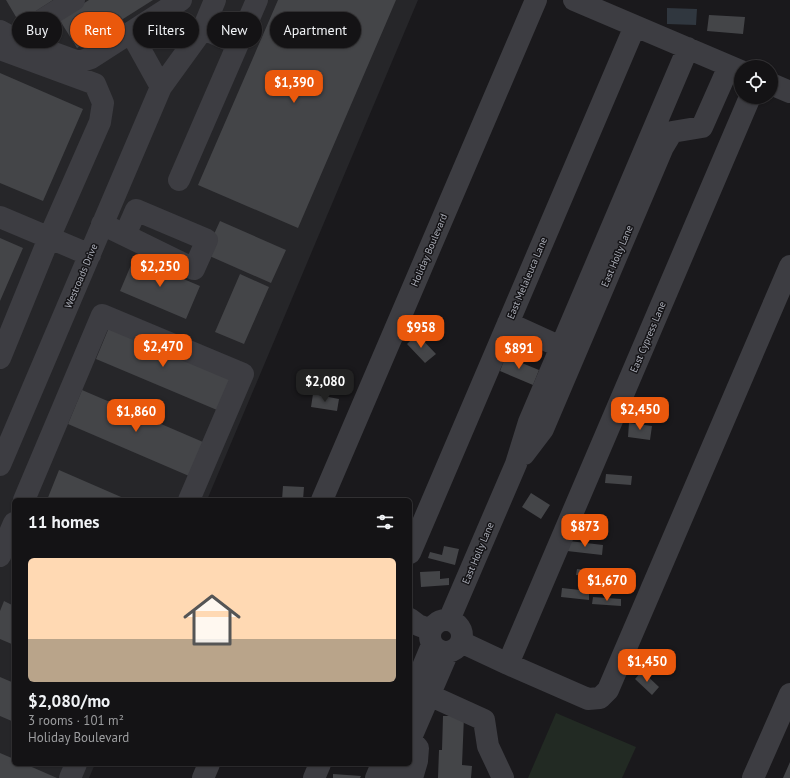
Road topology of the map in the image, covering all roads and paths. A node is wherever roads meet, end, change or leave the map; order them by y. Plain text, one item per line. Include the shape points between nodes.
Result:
1 (74, 0) edge
2 (181, 0) edge
3 (215, 0) edge
4 (257, 0) edge
5 (536, 0) edge
6 (574, 0) edge
7 (252, 12) edge
8 (635, 26) junction
9 (203, 29) junction
10 (207, 31) edge
11 (131, 33) junction
12 (4, 39) edge
13 (236, 48) edge
14 (688, 48) junction
15 (734, 68) edge
16 (734, 70) edge
17 (161, 87) junction
18 (778, 87) edge
19 (790, 92) edge
20 (747, 104) edge
21 (180, 180) dead end
22 (0, 217) edge
23 (102, 224) junction
24 (125, 235) dead end
25 (49, 238) junction
26 (90, 255) junction
27 (790, 266) edge
28 (508, 323) junction
29 (568, 350) junction
30 (0, 358) edge
31 (6, 432) edge
32 (0, 465) edge
33 (25, 498) edge
34 (190, 498) edge
35 (323, 498) edge
36 (12, 528) edge
37 (412, 548) edge
38 (0, 556) edge
39 (412, 620) edge
40 (444, 638) junction
41 (508, 664) junction
42 (790, 694) edge
43 (420, 697) edge
44 (412, 731) edge
45 (412, 741) edge
46 (75, 766) edge
47 (208, 766) edge
48 (319, 766) edge
49 (381, 766) edge
50 (399, 766) edge
51 (70, 778) edge
52 (203, 778) edge
53 (314, 778) edge
54 (376, 778) edge
55 (394, 778) edge
56 (412, 778) edge
57 (503, 778) edge
58 (753, 778) edge

1 - 12 street
2 - 11 street
3 - 9 street, Westroads Drive
4 - 7 street
5 - 35 street, Holiday Boulevard
6 - 8 street
8 - 14 street
8 - 28 street, East Melaleuca Lane
9 - 10 street
9 - 17 street, Westroads Drive
11 - 12 street via 80,62
11 - 17 street
12 - 25 street via 94,84 103,103 100,122
13 - 21 street
14 - 15 street
14 - 29 street, East Holly Lane
16 - 29 street, East Holly Lane via 702,127 672,132 663,147
17 - 23 street, Westroads Drive
18 - 19 street
20 - 41 street, East Cypress Lane
22 - 25 street
23 - 24 street
23 - 26 street, Westroads Drive
25 - 26 street
25 - 30 street
26 - 31 street, Westroads Drive
27 - 41 street via 608,690 600,698 588,699
28 - 29 street
28 - 37 street, East Melaleuca Lane
29 - 40 street, East Holly Lane via 529,422 516,464
31 - 32 street, Westroads Drive
33 - 34 street via 102,315 243,374
36 - 38 street
39 - 40 street
40 - 41 street
40 - 43 street
42 - 58 street
43 - 44 street
43 - 57 street via 484,720 488,746
45 - 56 street via 418,748
46 - 51 street
47 - 52 street
48 - 53 street
49 - 54 street
50 - 55 street

